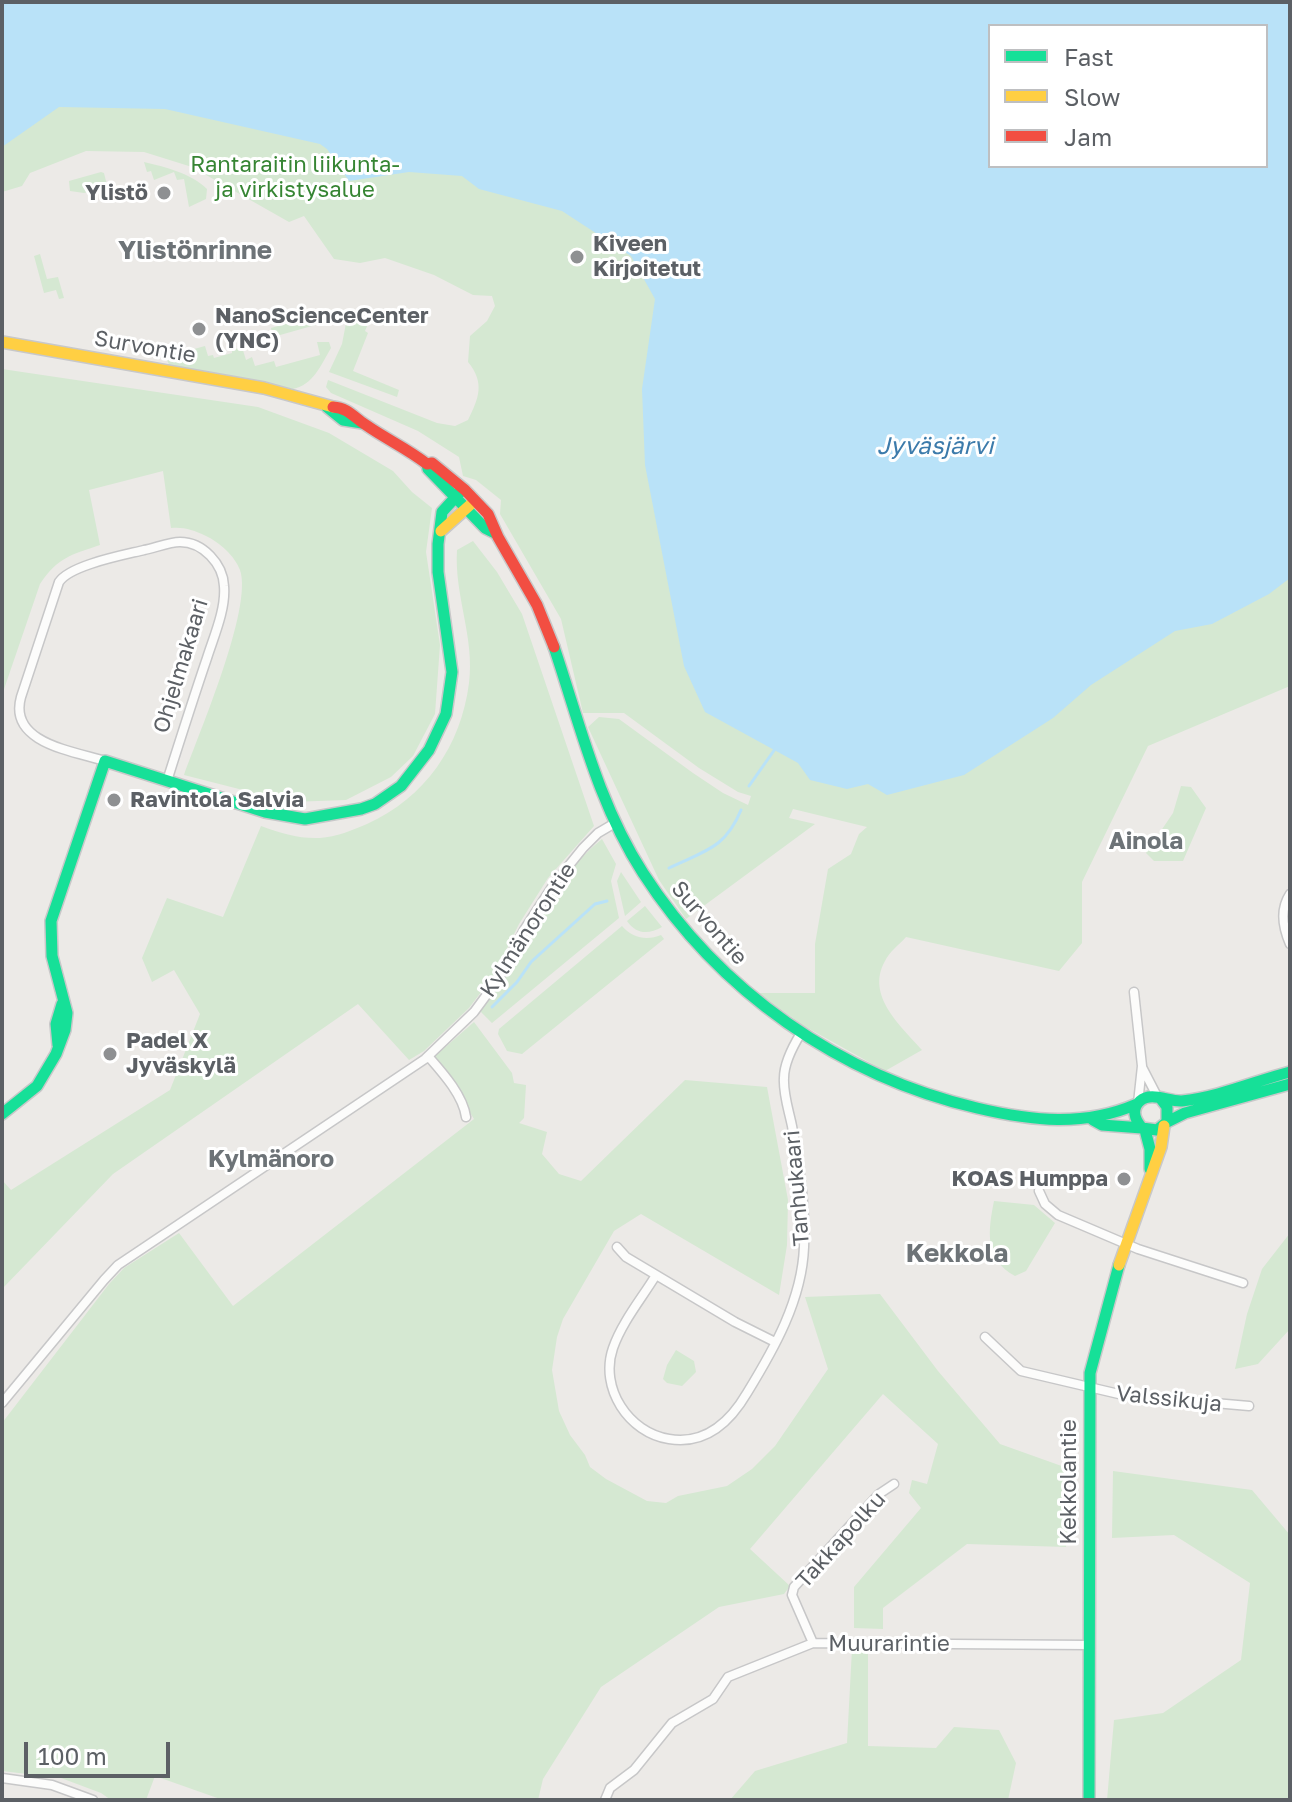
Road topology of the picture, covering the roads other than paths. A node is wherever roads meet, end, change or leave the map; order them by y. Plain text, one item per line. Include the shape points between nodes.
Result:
1 (2, 342) edge
2 (459, 492) junction
3 (470, 505) junction
4 (441, 531) junction
5 (105, 761) junction
6 (167, 781) junction
7 (615, 823) junction
8 (1290, 894) edge
9 (1290, 944) edge
10 (1134, 992) dead end
11 (801, 1033) junction
12 (428, 1056) junction
13 (1142, 1066) junction
14 (1290, 1072) edge
15 (1290, 1084) edge
16 (1159, 1098) junction
17 (1138, 1104) junction
18 (2, 1114) edge
19 (466, 1117) dead end
20 (1093, 1120) junction
21 (1166, 1124) junction
22 (1143, 1129) junction
23 (1150, 1173) junction
24 (1039, 1191) dead end
25 (1126, 1243) junction
26 (617, 1247) dead end
27 (656, 1275) junction
28 (1243, 1283) dead end
29 (985, 1337) dead end
30 (775, 1342) junction
31 (1089, 1389) junction
32 (2, 1403) edge
33 (1249, 1406) dead end
34 (894, 1484) dead end
35 (813, 1643) junction
36 (1089, 1645) junction
37 (2, 1778) edge
38 (67, 1795) edge
39 (93, 1800) edge
40 (605, 1800) edge
41 (1089, 1800) edge

1 - 2 main road, Survontie via 264,388 338,407 409,450
2 - 3 main road, Survontie
2 - 4 main road, Ohjelmakaari via 442,512
3 - 4 main road
3 - 7 main road, Survontie via 519,570 548,629
4 - 6 main road, Ohjelmakaari via 437,556 451,650 451,691 439,732 401,786 361,809 305,819
5 - 6 main road, Ohjelmakaari
5 - 6 street, Ohjelmakaari via 38,739 25,730 19,716 59,582 69,572 133,553 181,542 193,545 217,564 224,597
5 - 18 main road via 51,921 49,941 62,1004 56,1024 58,1045 36,1088
7 - 11 main road, Survontie via 654,891 685,931 733,982
7 - 12 street, Kylmänorontie via 583,848 554,884 499,978
8 - 9 street via 1283,921
10 - 13 street
11 - 20 main road, Survontie via 884,1077 936,1097 989,1112 1065,1122
11 - 30 street, Tanhukaari via 783,1077 801,1187 804,1249 797,1289
12 - 19 street via 449,1080
12 - 32 street, Kylmänorontie via 118,1265
13 - 16 street
13 - 17 street
14 - 16 main road via 1182,1101
15 - 21 main road via 1185,1113
16 - 17 main road via 1147,1097
16 - 21 main road via 1167,1107
17 - 20 main road, Survontie
17 - 22 main road via 1135,1120
20 - 22 main road, Survontie
21 - 22 main road via 1153,1131
21 - 23 main road, Kekkolantie
22 - 23 main road, Kekkolantie
23 - 25 main road, Kekkolantie
24 - 25 street via 1058,1215
25 - 28 street
25 - 31 main road, Kekkolantie
26 - 27 street
27 - 30 street
27 - 30 street, Tanhukaari via 610,1359 618,1404 656,1437 688,1440 727,1422
29 - 31 street, Valssikuja via 1021,1371
31 - 33 street, Valssikuja
31 - 36 main road, Kekkolantie
34 - 35 street, Takkapolku via 794,1587 792,1595
35 - 36 street, Muurarintie
35 - 40 street, Muurarintie via 728,1677 713,1699 672,1723 634,1770 610,1788
36 - 41 main road, Kekkolantie
37 - 38 street
38 - 39 street

